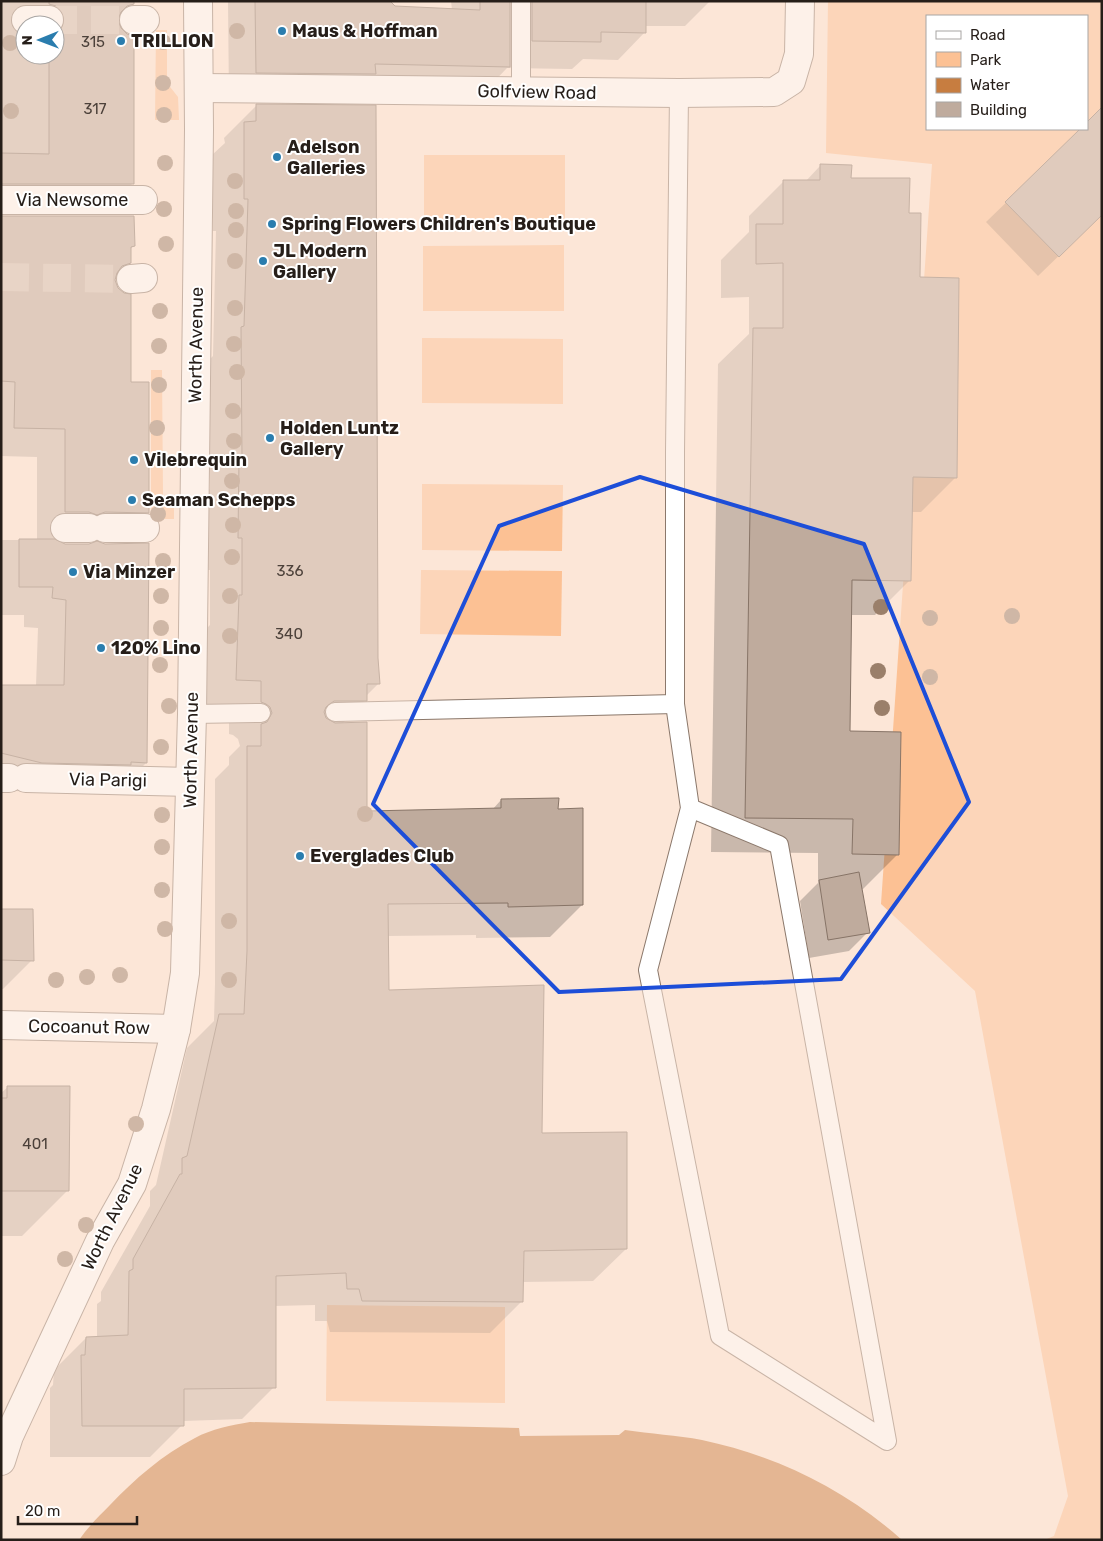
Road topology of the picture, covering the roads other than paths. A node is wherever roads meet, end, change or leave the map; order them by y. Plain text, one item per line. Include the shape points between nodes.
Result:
1 (198, 1) edge
2 (521, 1) edge
3 (800, 1) edge
4 (199, 88) junction
5 (521, 92) junction
6 (679, 93) junction
7 (1, 200) edge
8 (142, 200) dead end
9 (86, 528) dead end
10 (145, 528) dead end
11 (675, 704) junction
12 (334, 712) dead end
13 (260, 713) dead end
14 (192, 714) junction
15 (12, 778) edge
16 (190, 782) junction
17 (690, 808) junction
18 (1, 1025) edge
19 (176, 1029) junction
20 (1, 1461) edge

1 - 4 street, Worth Avenue
2 - 5 lane
3 - 6 street, Golfview Road via 799,54 791,81 774,92
4 - 5 street, Golfview Road
4 - 14 street, Worth Avenue
5 - 6 street, Golfview Road
6 - 11 lane
7 - 8 street, Via Newsome
9 - 10 street
11 - 12 lane
11 - 17 lane
13 - 14 lane
14 - 16 street, Worth Avenue
15 - 16 street, Via Parigi
16 - 19 street, Worth Avenue via 185,973
17 - 17 lane via 648,970 720,1336 887,1441 779,845
18 - 19 street, Cocoanut Row
19 - 20 street, Worth Avenue via 156,1109 132,1184 100,1241 9,1436

